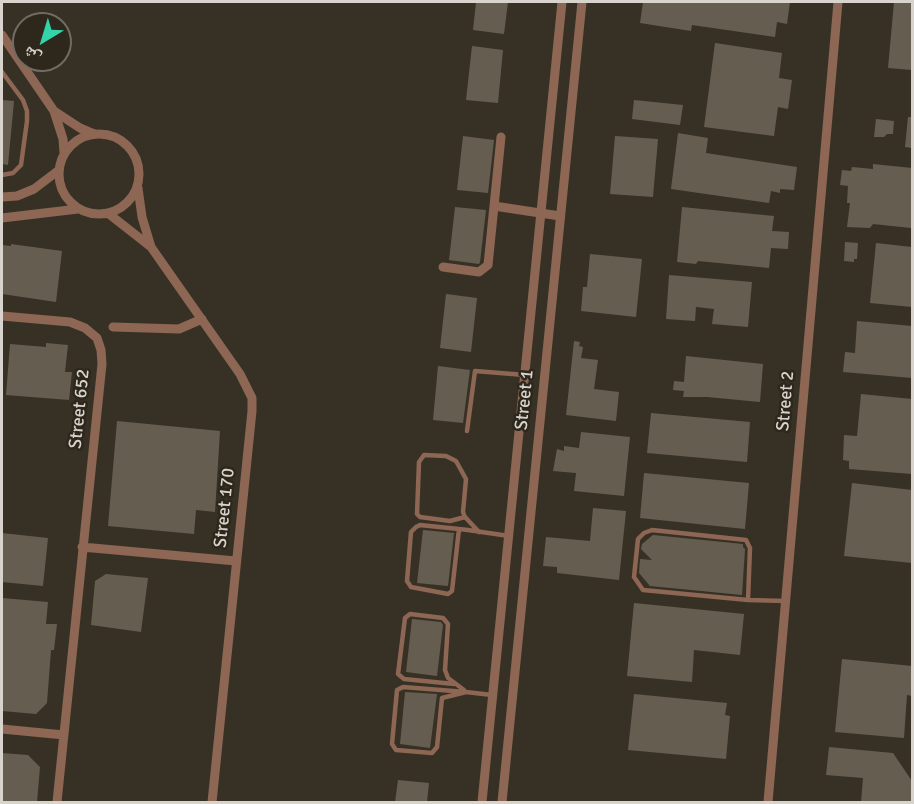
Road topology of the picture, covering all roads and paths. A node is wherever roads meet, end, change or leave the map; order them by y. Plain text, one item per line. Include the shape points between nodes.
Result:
1 (562, 2) edge
2 (582, 2) edge
3 (838, 2) edge
4 (2, 35) edge
5 (2, 72) edge
6 (8, 80) junction
7 (2, 82) edge
8 (54, 111) junction
9 (94, 134) junction
10 (501, 137) dead end
11 (64, 153) junction
12 (59, 170) junction
13 (2, 175) edge
14 (138, 187) junction
15 (2, 197) edge
16 (494, 206) junction
17 (78, 209) junction
18 (109, 213) junction
19 (541, 214) junction
20 (560, 216) junction
21 (2, 218) edge
22 (151, 247) junction
23 (443, 267) dead end
24 (2, 316) edge
25 (201, 319) junction
26 (113, 327) dead end
27 (525, 375) junction
28 (467, 431) dead end
29 (465, 518) junction
30 (459, 529) junction
31 (479, 532) junction
32 (509, 536) junction
33 (82, 547) junction
34 (236, 561) junction
35 (505, 574) junction
36 (524, 577) junction
37 (748, 600) junction
38 (785, 601) junction
39 (454, 684) junction
40 (466, 692) junction
41 (492, 694) junction
42 (2, 729) edge
43 (64, 735) junction
44 (57, 802) edge
45 (212, 802) edge
46 (482, 802) edge
47 (502, 802) edge
48 (768, 802) edge

1 - 19 street, Street 1
2 - 20 street, Street 1
3 - 38 street, Street 2
4 - 8 street
5 - 6 lane
6 - 7 lane
6 - 13 lane via 23,100 27,121 21,165 13,173
8 - 9 street
8 - 11 street
9 - 11 street via 82,137
9 - 14 street via 114,136 131,148 139,167
10 - 16 street
11 - 12 street
12 - 15 street via 34,189
12 - 17 street via 61,188
14 - 18 street via 127,204
14 - 22 street, Street 170
16 - 19 street
16 - 23 street via 488,265 479,272
17 - 18 street
17 - 21 street
18 - 22 street, Street 170
19 - 20 street
19 - 27 street, Street 1
20 - 36 street, Street 1
22 - 25 street, Street 170
24 - 33 street, Street 652 via 70,322 97,338 102,364
25 - 26 street via 179,329
25 - 34 street, Street 170 via 252,398
27 - 28 lane via 475,371
27 - 32 street, Street 1
29 - 29 lane via 466,479 456,461 446,456 424,455 419,462 417,514 450,521
29 - 31 lane
30 - 30 lane via 420,525 414,528 407,580 411,587 448,594 452,591
30 - 31 lane
31 - 32 lane
32 - 35 street, Street 1
33 - 34 street
33 - 43 street, Street 652
34 - 45 street, Street 170
35 - 36 street
35 - 41 street, Street 1
36 - 47 street, Street 1
37 - 37 lane via 643,590 634,578 638,539 652,530 746,540 750,548
37 - 38 lane
38 - 48 street, Street 2
39 - 39 lane via 445,670 448,624 443,618 410,614 405,618 398,674 404,679
39 - 40 lane
40 - 40 lane via 442,698 437,747 432,753 396,750 392,744 397,690 402,687
40 - 41 lane
41 - 46 street, Street 1
42 - 43 street
43 - 44 street, Street 652

